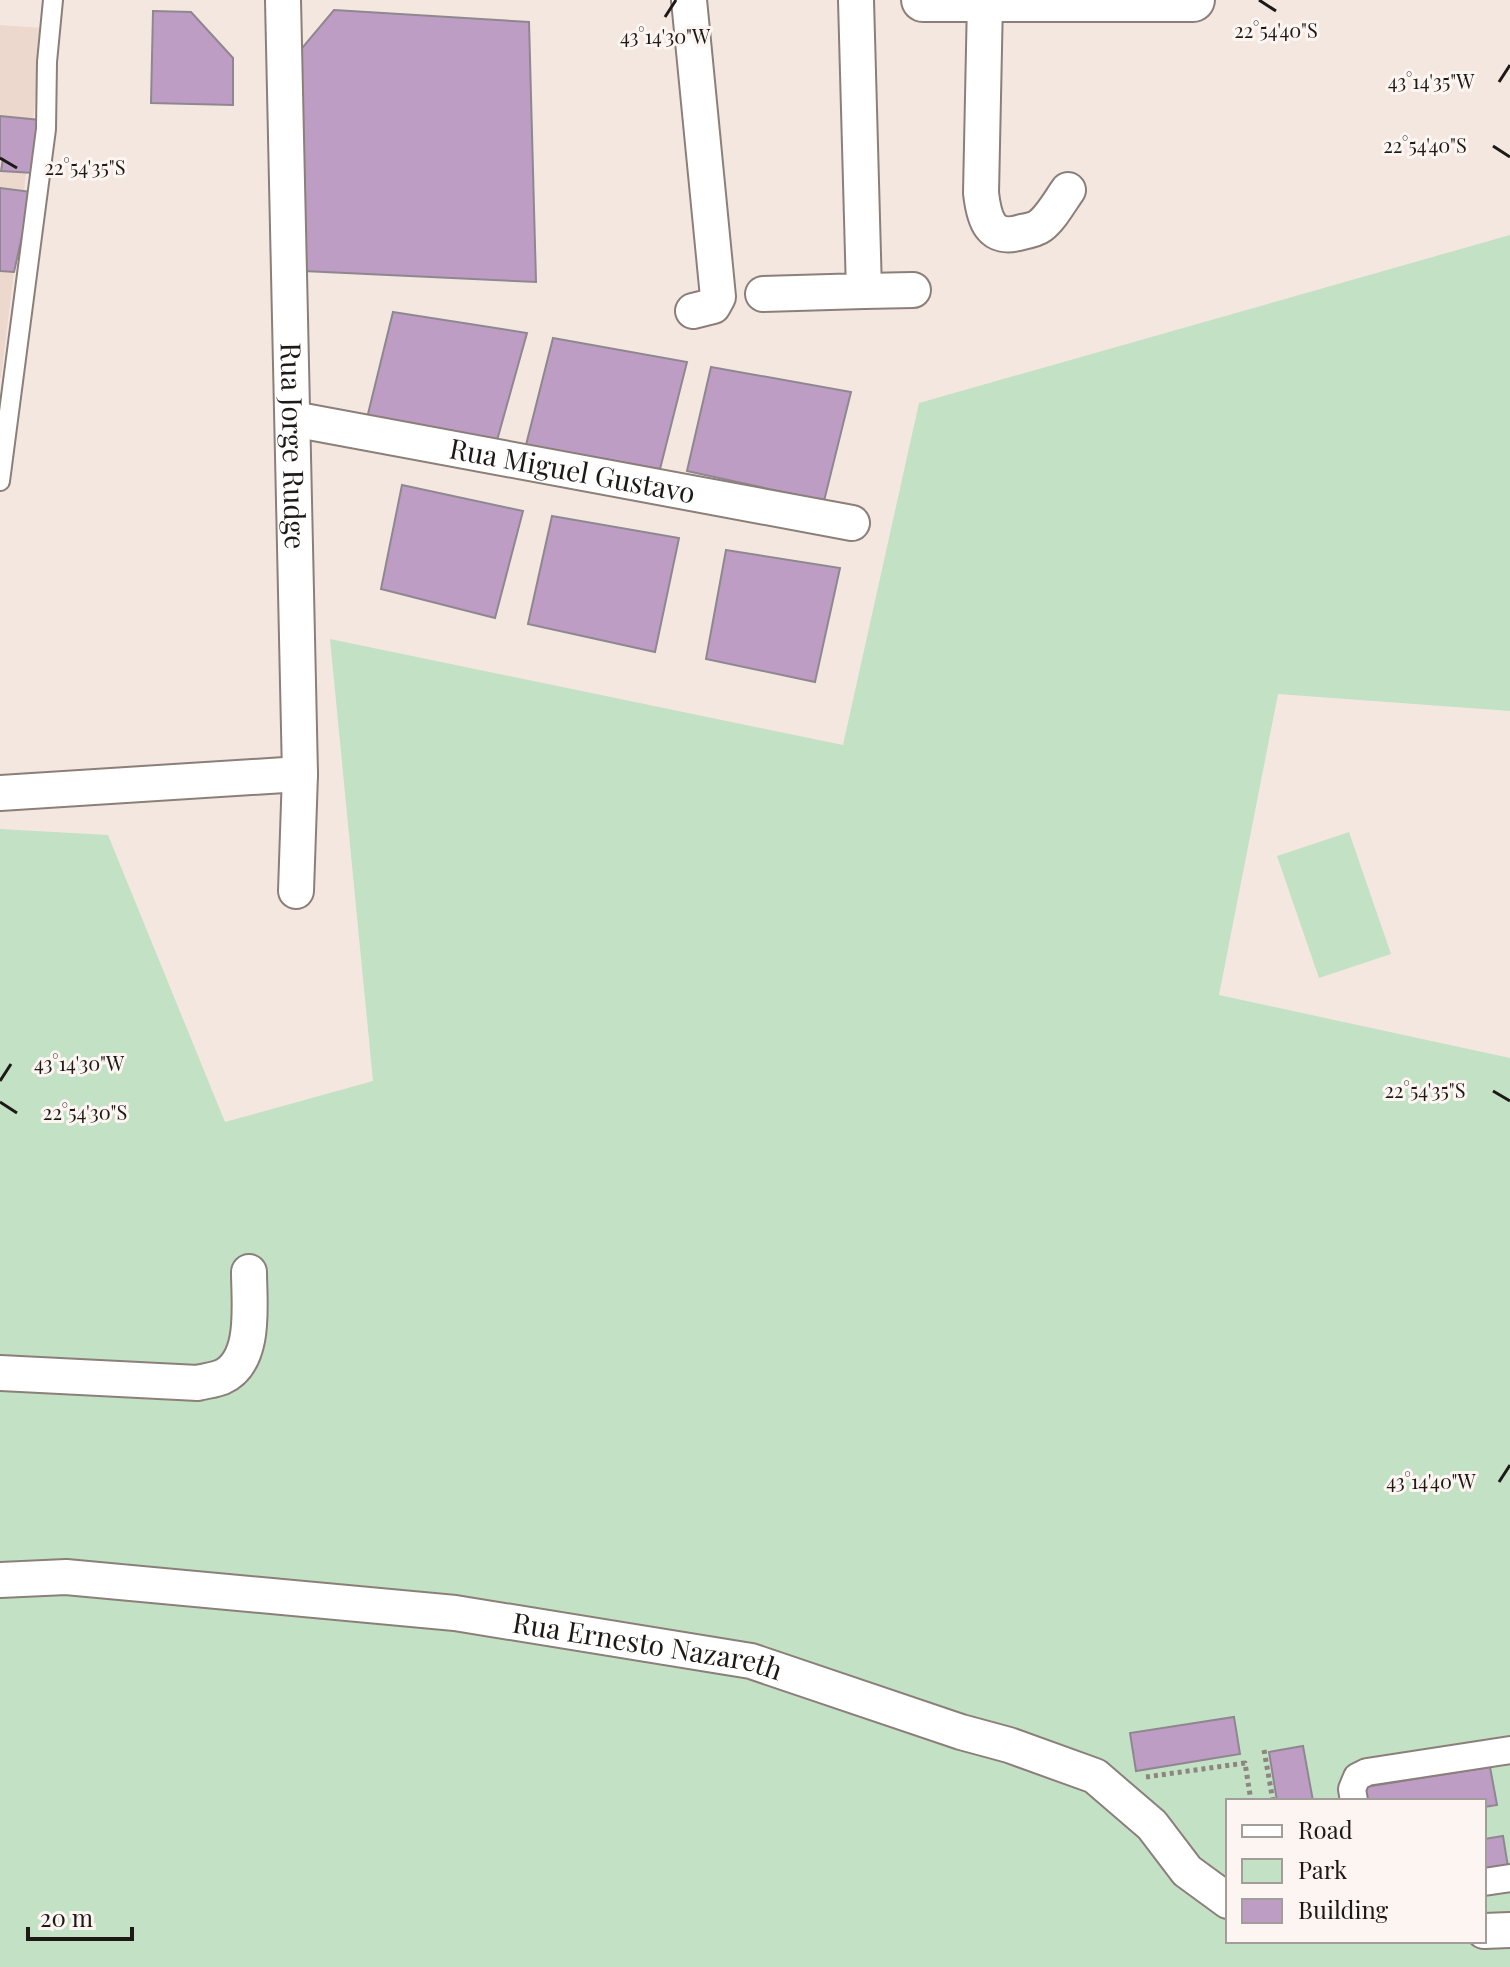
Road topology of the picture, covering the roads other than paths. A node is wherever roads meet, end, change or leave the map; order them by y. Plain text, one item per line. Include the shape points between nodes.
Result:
1 (53, 0) edge
2 (283, 0) edge
3 (689, 0) edge
4 (856, 0) edge
5 (923, 0) edge
6 (1193, 0) edge
7 (985, 1) edge
8 (1068, 190) dead end
9 (913, 290) dead end
10 (864, 291) junction
11 (763, 294) dead end
12 (693, 311) dead end
13 (293, 419) junction
14 (0, 481) edge
15 (852, 523) dead end
16 (300, 774) junction
17 (0, 793) edge
18 (296, 891) dead end
19 (249, 1272) dead end
20 (0, 1373) edge
21 (0, 1580) edge
22 (1509, 1756) edge
23 (1354, 1799) edge
24 (1510, 1878) edge
25 (1486, 1882) edge
26 (1226, 1900) edge
27 (1510, 1930) edge
28 (1486, 1931) edge

1 - 14 lane via 46,129
2 - 13 street, Rua Jorge Rudge
3 - 12 street via 718,297 713,306
4 - 10 street
5 - 7 street
6 - 7 street
7 - 8 street via 984,216 992,229 1005,235 1020,233 1041,226
9 - 10 street
10 - 11 street
13 - 15 street, Rua Miguel Gustavo
13 - 16 street, Rua Jorge Rudge
16 - 17 street
16 - 18 street, Rua Jorge Rudge
19 - 20 street via 250,1334 241,1357 225,1376 198,1383
21 - 26 street, Rua Ernesto Nazareth via 80,1578 455,1613 751,1661 1095,1776 1152,1825 1187,1871
22 - 23 street via 1367,1772 1357,1777
24 - 25 street
27 - 28 street

